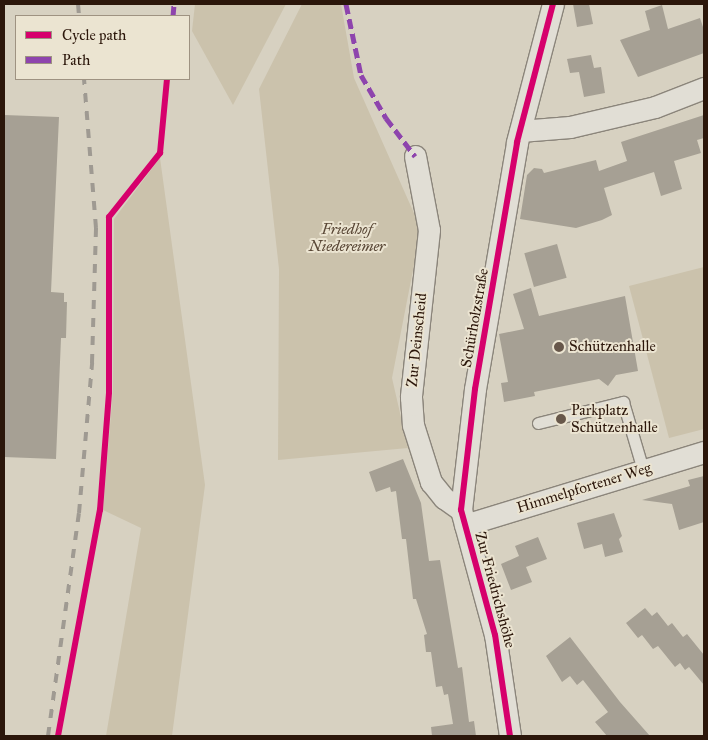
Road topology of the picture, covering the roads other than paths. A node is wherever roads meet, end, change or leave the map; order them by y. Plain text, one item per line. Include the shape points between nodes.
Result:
1 (553, 4) edge
2 (704, 88) edge
3 (520, 132) junction
4 (415, 156) dead end
5 (538, 423) dead end
6 (704, 452) edge
7 (642, 470) junction
8 (463, 518) junction
9 (510, 736) edge

1 - 3 street, Schürholzstraße
2 - 3 street via 655,107 570,127
3 - 8 street, Schürholzstraße via 475,389
4 - 8 street, Zur Deinscheid via 429,230 411,397 414,425 431,482
5 - 7 lane via 623,402
6 - 7 street, Himmelpfortener Weg
7 - 8 street, Himmelpfortener Weg
8 - 9 street, Zur Friedrichshöhe via 495,636

